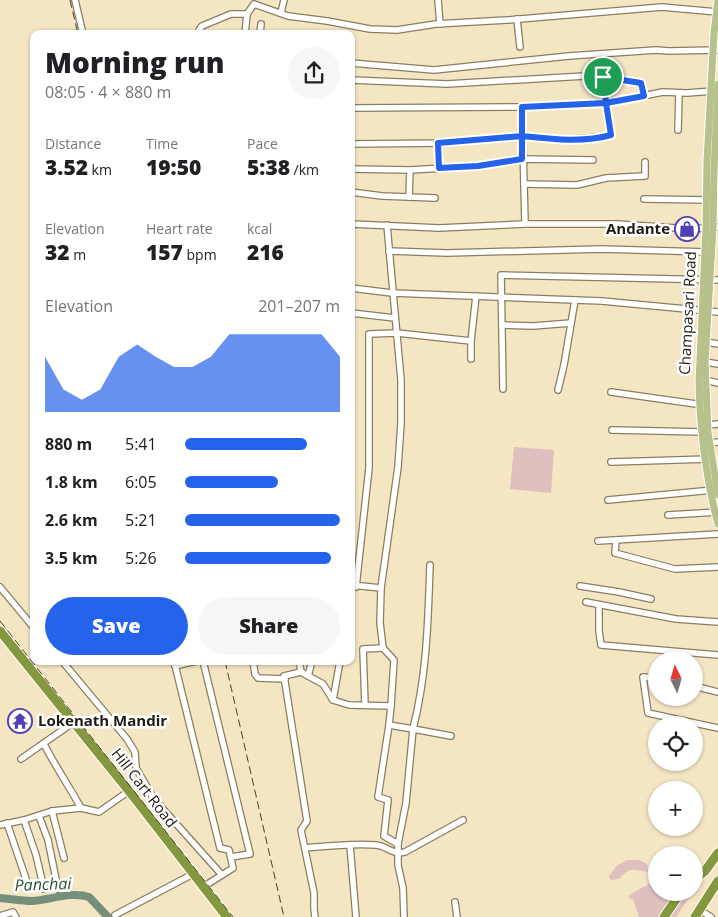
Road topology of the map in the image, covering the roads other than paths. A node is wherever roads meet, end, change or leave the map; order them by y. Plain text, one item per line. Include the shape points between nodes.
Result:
1 (75, 0) edge
2 (284, 0) edge
3 (438, 0) edge
4 (718, 0) edge
5 (281, 13) junction
6 (247, 14) junction
7 (717, 16) edge
8 (516, 20) junction
9 (261, 24) dead end
10 (440, 24) junction
11 (82, 30) edge
12 (199, 30) edge
13 (245, 30) edge
14 (260, 30) edge
15 (520, 47) dead end
16 (716, 50) edge
17 (604, 54) junction
18 (355, 63) edge
19 (603, 77) junction
20 (355, 80) edge
21 (718, 84) edge
22 (715, 90) edge
23 (679, 92) junction
24 (644, 96) junction
25 (718, 102) edge
26 (606, 103) junction
27 (522, 107) junction
28 (355, 108) edge
29 (678, 130) dead end
30 (522, 136) junction
31 (438, 143) junction
32 (355, 144) edge
33 (522, 159) junction
34 (592, 160) dead end
35 (645, 162) dead end
36 (439, 168) junction
37 (355, 169) edge
38 (410, 170) junction
39 (524, 184) junction
40 (355, 192) edge
41 (409, 197) junction
42 (435, 198) dead end
43 (644, 199) dead end
44 (709, 200) junction
45 (355, 224) edge
46 (525, 224) junction
47 (387, 225) junction
48 (712, 227) edge
49 (389, 251) junction
50 (708, 252) junction
51 (707, 280) junction
52 (718, 280) edge
53 (355, 288) edge
54 (392, 293) junction
55 (476, 297) junction
56 (502, 298) junction
57 (575, 300) junction
58 (705, 311) junction
59 (718, 312) edge
60 (355, 313) edge
61 (395, 318) junction
62 (571, 323) junction
63 (502, 325) junction
64 (397, 333) junction
65 (471, 342) junction
66 (706, 342) junction
67 (718, 344) edge
68 (471, 359) dead end
69 (705, 362) junction
70 (718, 364) edge
71 (705, 380) junction
72 (718, 383) edge
73 (503, 390) dead end
74 (558, 390) dead end
75 (611, 392) dead end
76 (702, 405) junction
77 (718, 424) edge
78 (706, 429) junction
79 (612, 430) dead end
80 (710, 442) junction
81 (718, 442) edge
82 (709, 459) junction
83 (611, 462) dead end
84 (716, 475) edge
85 (715, 492) edge
86 (608, 500) dead end
87 (716, 512) edge
88 (668, 515) dead end
89 (718, 524) edge
90 (718, 534) edge
91 (616, 540) junction
92 (598, 541) dead end
93 (430, 565) dead end
94 (718, 567) edge
95 (355, 578) edge
96 (355, 586) edge
97 (580, 586) dead end
98 (0, 587) edge
99 (381, 588) junction
100 (651, 599) dead end
101 (586, 602) dead end
102 (599, 605) junction
103 (718, 622) edge
104 (30, 623) edge
105 (0, 630) edge
106 (383, 648) junction
107 (718, 655) edge
108 (65, 665) edge
109 (174, 665) edge
110 (204, 665) edge
111 (254, 665) edge
112 (299, 665) edge
113 (311, 665) edge
114 (339, 665) edge
115 (300, 672) junction
116 (308, 676) junction
117 (648, 677) edge
118 (285, 680) junction
119 (703, 688) edge
120 (718, 692) edge
121 (333, 700) junction
122 (365, 705) junction
123 (391, 706) junction
124 (74, 722) junction
125 (389, 725) junction
126 (718, 728) edge
127 (413, 729) junction
128 (451, 736) dead end
129 (44, 744) junction
130 (20, 759) dead end
131 (130, 791) junction
132 (81, 808) junction
133 (52, 812) junction
134 (39, 816) junction
135 (24, 820) junction
136 (463, 820) dead end
137 (7, 823) junction
138 (0, 825) edge
139 (398, 844) junction
140 (350, 845) junction
141 (305, 848) junction
142 (718, 853) edge
143 (398, 854) junction
144 (231, 857) junction
145 (64, 858) dead end
146 (703, 873) edge
147 (193, 874) junction
148 (222, 875) junction
149 (26, 879) dead end
150 (718, 881) edge
151 (203, 887) junction
152 (44, 889) dead end
153 (58, 889) dead end
154 (675, 901) edge
155 (455, 902) dead end
156 (697, 913) edge
157 (115, 915) dead end
158 (0, 916) edge
159 (16, 917) edge
160 (227, 917) edge
161 (315, 917) edge
162 (356, 917) edge
163 (404, 917) edge
164 (457, 917) edge
165 (664, 917) edge
166 (711, 917) edge

1 - 11 street
2 - 5 street
3 - 10 street
4 - 7 main road, Champasari Road
5 - 6 street via 254,4
5 - 10 street via 370,30
6 - 12 street via 231,14
6 - 13 street
7 - 8 street via 662,7
7 - 16 main road, Champasari Road
8 - 10 street
8 - 15 street
9 - 14 street
16 - 17 street
16 - 22 main road, Champasari Road
17 - 18 street via 434,70
17 - 19 street
19 - 20 street via 447,84
19 - 24 street via 641,83
19 - 26 street
21 - 22 main road, Champasari Road
22 - 23 street
22 - 25 main road, Champasari Road
22 - 44 main road, Champasari Road
23 - 24 street
23 - 29 street
24 - 26 street
25 - 44 main road, Champasari Road
26 - 27 street
26 - 30 street via 611,135 560,140
27 - 28 street
27 - 30 street
30 - 31 street
30 - 33 street
31 - 32 street
31 - 36 street
33 - 34 street
33 - 36 street
33 - 39 street
35 - 39 street via 645,176 606,178 577,185
36 - 38 street
37 - 38 street
38 - 41 street
39 - 46 street
40 - 41 street
41 - 42 street
43 - 44 street
44 - 48 main road, Champasari Road
45 - 47 street
46 - 47 street via 439,228
46 - 48 street
47 - 49 street
48 - 50 main road, Champasari Road
49 - 50 street via 447,253 601,249
49 - 54 street
50 - 51 main road, Champasari Road
51 - 52 street
51 - 56 street via 501,275
51 - 58 main road, Champasari Road
53 - 54 street
54 - 55 street
54 - 61 street
55 - 56 street
55 - 65 street
56 - 57 street
56 - 63 street
57 - 58 street
57 - 62 street
58 - 59 street
58 - 66 main road, Champasari Road
58 - 76 main road, Champasari Road via 699,362
60 - 61 street
61 - 64 street
62 - 63 street
62 - 74 street
63 - 73 street
64 - 65 street
64 - 95 street via 369,334 369,468
64 - 99 street via 401,423
65 - 68 street
66 - 67 street
66 - 69 main road, Champasari Road
69 - 70 street
69 - 71 main road, Champasari Road
71 - 72 street
71 - 76 main road, Champasari Road
75 - 76 street
76 - 78 main road, Champasari Road
77 - 78 street
78 - 79 street
78 - 80 main road, Champasari Road
78 - 82 main road, Champasari Road
80 - 81 street
80 - 82 main road, Champasari Road
82 - 83 street
82 - 84 main road, Champasari Road
82 - 85 main road, Champasari Road
84 - 85 main road, Champasari Road
85 - 86 street
85 - 87 main road, Champasari Road
87 - 88 street
87 - 89 main road, Champasari Road
90 - 91 street
91 - 92 street
91 - 94 street via 615,553 676,569
93 - 127 street via 426,663
96 - 99 street
97 - 100 street
98 - 104 street
99 - 106 street
101 - 102 street
102 - 103 street via 676,619
102 - 107 street via 600,645
105 - 124 highway, Hill Cart Road
106 - 122 street via 363,649
106 - 123 street via 394,660
108 - 148 street via 127,739 135,752 136,768 154,798
109 - 144 street via 220,848 229,850
110 - 144 street via 250,854
111 - 118 street via 258,678
112 - 115 street
113 - 116 street
114 - 121 street
115 - 116 street
115 - 118 street via 284,676
116 - 121 street via 324,684
117 - 126 street via 643,677 648,713
118 - 141 street via 307,822 301,830
119 - 120 street
121 - 122 street
122 - 123 street
123 - 125 street
124 - 129 street
124 - 131 highway, Hill Cart Road
125 - 127 street
125 - 139 street via 378,797 388,800 384,836
127 - 128 street
127 - 139 street via 406,803
129 - 130 street
129 - 132 street
131 - 132 street via 99,812
131 - 147 highway, Hill Cart Road
132 - 133 street
133 - 134 street
133 - 145 street
134 - 135 street
134 - 153 street via 48,840
135 - 137 street
135 - 152 street
136 - 143 street
137 - 138 street
137 - 149 street
139 - 143 street
140 - 141 street
140 - 143 street via 378,845
140 - 162 street
141 - 161 street
142 - 146 highway
143 - 163 street
144 - 148 street via 233,868
147 - 151 highway, Hill Cart Road
147 - 157 street
148 - 151 street
150 - 156 highway
151 - 160 highway, Hill Cart Road
154 - 165 highway
155 - 164 street
156 - 166 street
158 - 159 street via 13,912

